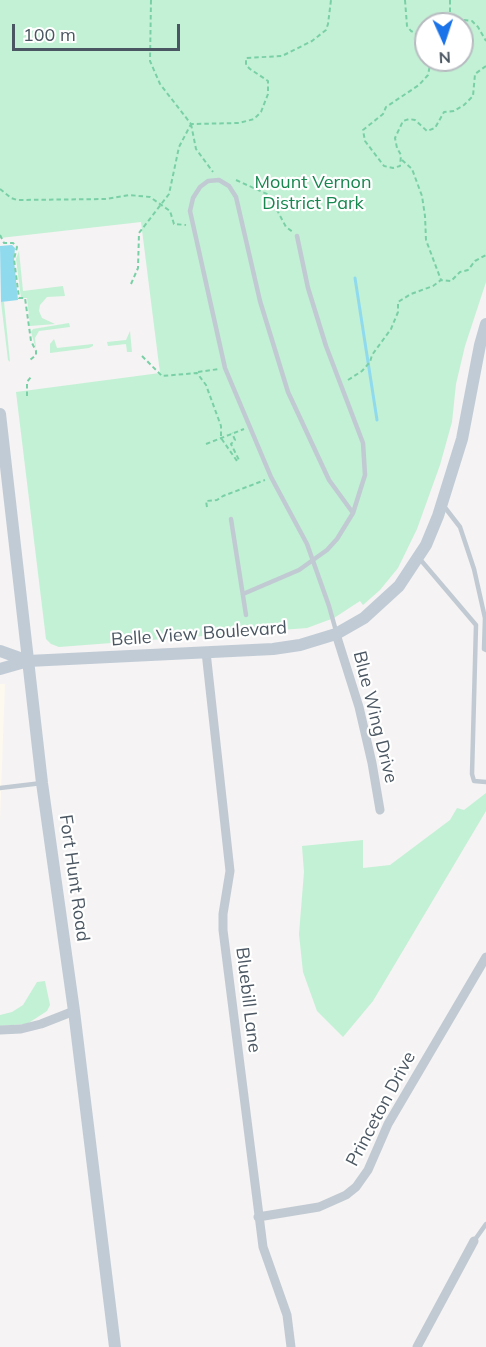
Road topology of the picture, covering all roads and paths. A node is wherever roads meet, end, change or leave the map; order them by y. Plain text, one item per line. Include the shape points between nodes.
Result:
1 (151, 0) edge
2 (331, 0) edge
3 (405, 0) edge
4 (450, 0) edge
5 (414, 33) edge
6 (486, 41) edge
7 (486, 66) edge
8 (429, 72) edge
9 (191, 124) junction
10 (402, 160) junction
11 (219, 180) junction
12 (0, 189) edge
13 (162, 203) junction
14 (192, 226) junction
15 (0, 236) edge
16 (297, 236) joint
17 (486, 255) edge
18 (441, 280) junction
19 (131, 284) dead end
20 (486, 324) edge
21 (142, 356) dead end
22 (30, 360) dead end
23 (225, 368) junction
24 (197, 373) junction
25 (31, 377) dead end
26 (341, 384) junction
27 (27, 396) dead end
28 (0, 414) edge
29 (249, 426) junction
30 (232, 433) junction
31 (221, 438) junction
32 (206, 444) dead end
33 (271, 477) junction
34 (442, 504) junction
35 (207, 507) dead end
36 (353, 513) junction
37 (231, 519) dead end
38 (419, 558) junction
39 (313, 561) junction
40 (243, 594) junction
41 (246, 615) dead end
42 (336, 634) junction
43 (486, 650) edge
44 (0, 651) edge
45 (206, 652) junction
46 (28, 661) junction
47 (0, 669) edge
48 (486, 782) edge
49 (42, 783) junction
50 (0, 788) edge
51 (380, 810) dead end
52 (486, 957) edge
53 (74, 1011) junction
54 (0, 1030) edge
55 (258, 1217) junction
56 (486, 1224) edge
57 (474, 1241) joint
58 (115, 1347) edge
59 (291, 1347) edge
60 (417, 1347) edge

1 - 9 path via 150,62 160,84
2 - 9 path via 326,30 312,41 282,56 246,58 246,65 268,81 268,94 254,119
3 - 5 path via 407,26
4 - 6 path via 454,19 472,21
7 - 10 path via 475,74 472,96 454,111 444,112 435,128 427,131 415,120 403,121 395,138
8 - 10 path via 419,85 363,130 365,141 384,166 400,166
9 - 11 path via 196,149
9 - 13 path via 179,147 169,194
10 - 18 path via 412,169 422,196 426,240
11 - 14 lane via 208,181 193,198
11 - 16 path via 230,179 269,195 286,227
11 - 36 lane via 236,196 260,302 288,392 329,480
12 - 13 path via 17,200 138,195
13 - 14 path via 174,224
13 - 19 path via 139,233 138,268
14 - 23 lane
15 - 22 path via 4,243 17,247 14,259 19,298 26,298 31,341 36,351
16 - 26 lane via 308,288
17 - 18 path via 451,281
18 - 26 path via 398,302 391,329 370,362
20 - 34 main road, Belle View Boulevard via 467,420
21 - 24 path via 162,376
23 - 24 path
23 - 29 lane
24 - 31 path via 210,395
25 - 27 path
26 - 36 lane via 359,427 366,461 363,487
28 - 46 main road, Fort Hunt Road
29 - 30 path
29 - 33 lane
30 - 31 path
30 - 31 path via 237,461
31 - 32 path
33 - 35 path via 206,501
33 - 39 lane via 300,528
34 - 38 main road, Belle View Boulevard
34 - 43 lane via 460,527 474,569 485,618
36 - 39 lane via 338,539
37 - 40 lane
38 - 42 main road, Belle View Boulevard via 386,600
38 - 48 lane via 476,625 472,774 474,781
39 - 40 lane
39 - 42 lane
40 - 41 lane
42 - 45 main road, Belle View Boulevard via 300,645
42 - 51 street, Blue Wing Drive via 359,707
44 - 46 main road, Belle View Boulevard
45 - 46 main road, Belle View Boulevard
45 - 55 street, Bluebill Lane via 230,872 223,930
46 - 47 main road, Belle View Boulevard
46 - 49 main road, Fort Hunt Road
49 - 50 lane
49 - 53 main road, Fort Hunt Road
52 - 55 street, Princeton Drive via 356,1186 320,1207
53 - 54 street via 21,1029
53 - 58 main road, Fort Hunt Road
55 - 59 street, Bluebill Lane via 262,1247 287,1315
56 - 57 lane
57 - 60 street

